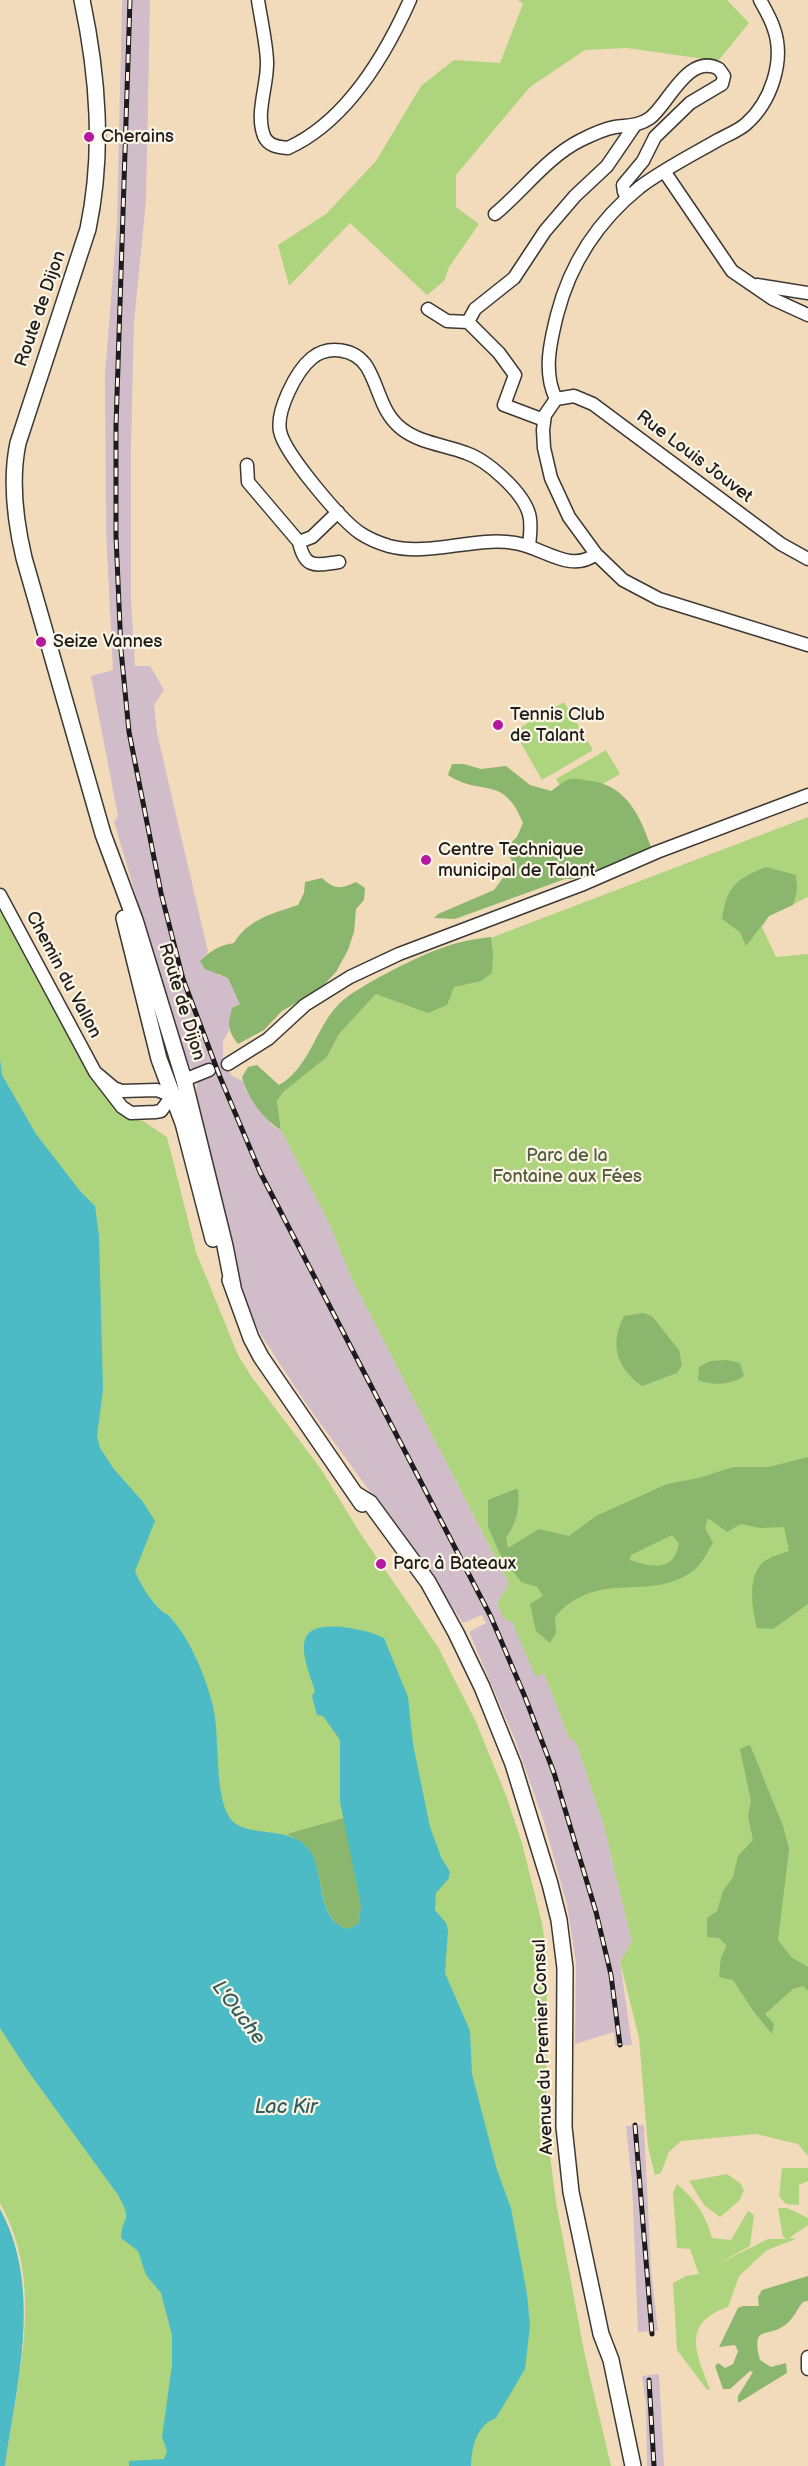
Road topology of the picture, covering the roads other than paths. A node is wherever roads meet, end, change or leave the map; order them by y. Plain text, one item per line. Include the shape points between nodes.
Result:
1 (82, 0) edge
2 (258, 0) edge
3 (410, 0) edge
4 (760, 0) edge
5 (635, 125) junction
6 (664, 171) junction
7 (628, 197) junction
8 (495, 214) dead end
9 (753, 284) junction
10 (808, 293) edge
11 (428, 309) dead end
12 (808, 315) edge
13 (468, 322) junction
14 (556, 399) junction
15 (544, 420) junction
16 (247, 465) dead end
17 (338, 512) junction
18 (299, 542) junction
19 (529, 546) junction
20 (596, 554) junction
21 (808, 559) edge
22 (339, 562) dead end
23 (808, 645) edge
24 (808, 795) edge
25 (103, 834) junction
26 (0, 895) edge
27 (131, 946) junction
28 (228, 1064) dead end
29 (209, 1070) dead end
30 (95, 1072) junction
31 (184, 1080) junction
32 (172, 1096) junction
33 (197, 1136) junction
34 (233, 1287) junction
35 (357, 1495) junction
36 (370, 1517) junction
37 (418, 1569) junction
38 (497, 1726) junction
39 (808, 2357) edge
40 (607, 2363) junction
41 (808, 2368) edge
42 (625, 2466) edge
43 (633, 2466) edge

1 - 25 main road, Route de Dijon via 97,96 94,193 88,229 18,443 14,490 24,558
2 - 3 street via 267,60 261,115 264,137 277,147 288,148 316,131 345,104 372,70
4 - 6 street via 775,30 778,63 769,95 746,125
5 - 7 street via 650,118 673,88 692,72 711,66 722,72 722,84 690,104 655,137 643,161 625,182
5 - 8 street via 614,128 569,147
5 - 13 street via 607,166 544,231 514,278 475,309
6 - 7 street
6 - 9 street via 724,262
7 - 14 street via 591,239 566,285 547,369
9 - 10 street
9 - 12 street
11 - 13 street via 447,321
13 - 15 street via 515,375 504,405
14 - 15 street
14 - 21 street, Rue Louis Jouvet via 574,396 592,404 781,544
15 - 20 street via 544,448 551,478 569,517
16 - 18 street via 248,482
17 - 18 street via 312,537
17 - 19 street via 361,534 391,546 414,549 514,542
17 - 19 street via 287,450 279,428 283,404 303,369 312,358 327,350 346,352 364,363 382,406 403,430 473,455 501,476 526,506
18 - 22 street via 308,563 314,566
19 - 20 street via 561,560 588,559
20 - 23 street via 623,580 659,600
24 - 28 street via 399,954 350,977 305,1005 268,1039
25 - 27 main road, Route de Dijon
25 - 31 main road, Route de Dijon via 135,920
26 - 30 street, Chemin du Vallon
27 - 31 main road, Route de Dijon via 170,1057
27 - 32 main road, Route de Dijon
29 - 31 street
30 - 32 street, Chemin du Vallon via 114,1089 157,1090
30 - 32 street, Chemin du Vallon via 131,1113 161,1111
31 - 32 main road
31 - 33 main road, Avenue du Premier Consul
32 - 33 main road, Avenue du Premier Consul via 184,1107
32 - 34 main road, Avenue du Premier Consul via 211,1232
33 - 34 main road, Avenue du Premier Consul
34 - 35 main road, Avenue du Premier Consul via 261,1357
35 - 36 main road, Avenue du Premier Consul
35 - 37 main road, Avenue du Premier Consul via 370,1503
36 - 37 main road, Avenue du Premier Consul
36 - 38 main road, Avenue du Premier Consul via 435,1611
37 - 38 main road, Avenue du Premier Consul via 447,1615
38 - 40 main road, Avenue du Premier Consul via 530,1815 559,1920 565,1968 564,2127 571,2192
39 - 41 street
40 - 42 main road, Avenue du Premier Consul
40 - 43 main road, Avenue du Premier Consul

